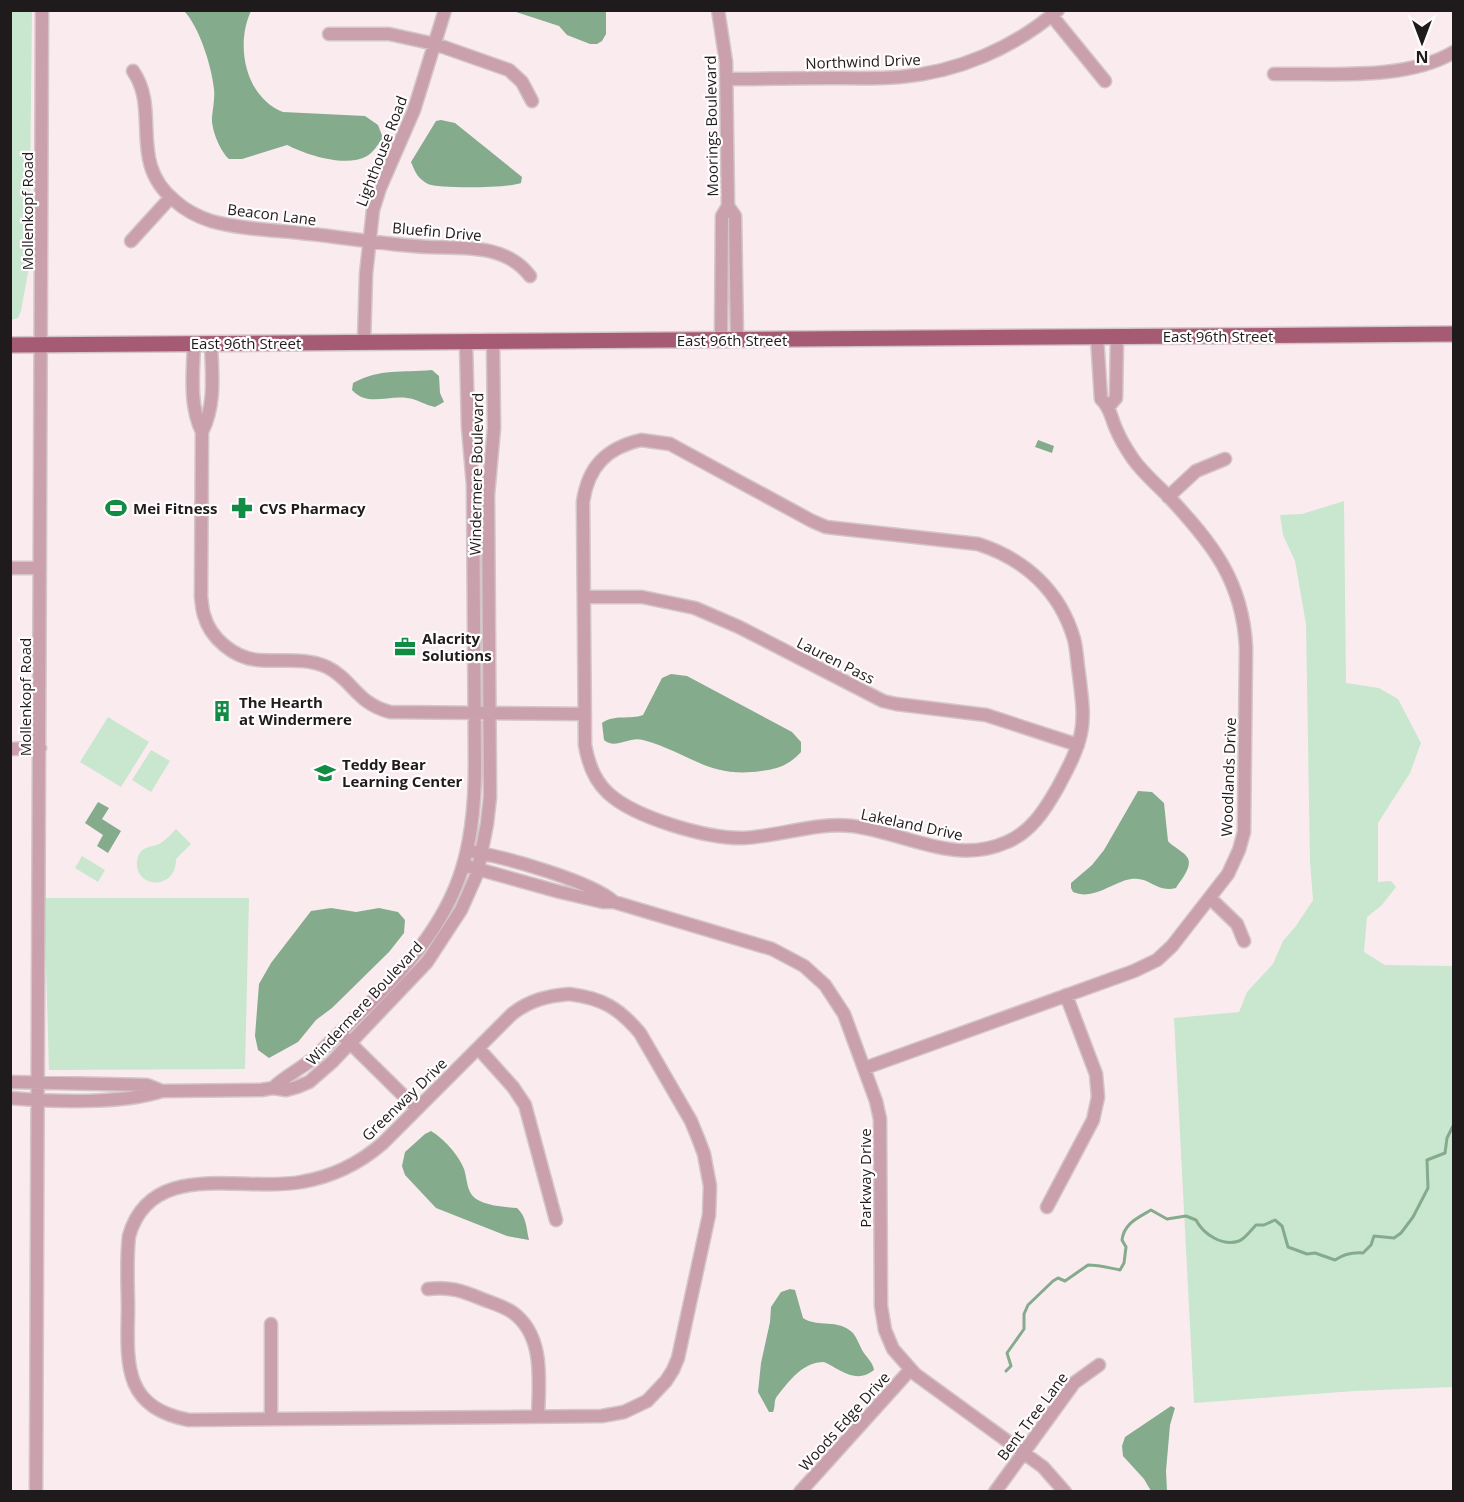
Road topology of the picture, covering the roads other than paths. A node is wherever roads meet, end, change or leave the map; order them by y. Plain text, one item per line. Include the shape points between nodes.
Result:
1 (42, 10) edge
2 (445, 10) edge
3 (718, 10) edge
4 (1055, 13) edge
5 (329, 34) dead end
6 (435, 44) junction
7 (1454, 52) edge
8 (133, 71) dead end
9 (1274, 74) dead end
10 (726, 79) junction
11 (1105, 81) dead end
12 (532, 101) dead end
13 (171, 197) junction
14 (369, 240) junction
15 (131, 241) dead end
16 (530, 276) dead end
17 (1454, 334) edge
18 (1097, 337) junction
19 (1117, 337) junction
20 (729, 340) junction
21 (493, 341) junction
22 (364, 342) junction
23 (466, 342) junction
24 (194, 344) junction
25 (211, 344) junction
26 (10, 345) edge
27 (42, 345) junction
28 (1108, 406) junction
29 (202, 432) junction
30 (1226, 459) dead end
31 (1168, 497) junction
32 (10, 568) edge
33 (40, 568) junction
34 (584, 597) junction
35 (475, 714) junction
36 (490, 714) junction
37 (584, 714) junction
38 (1078, 745) junction
39 (39, 748) junction
40 (10, 749) edge
41 (467, 850) junction
42 (482, 853) junction
43 (463, 865) junction
44 (478, 869) junction
45 (1210, 898) junction
46 (614, 902) junction
47 (1244, 941) dead end
48 (1066, 995) junction
49 (340, 1032) junction
50 (350, 1043) junction
51 (478, 1048) junction
52 (865, 1068) junction
53 (10, 1082) edge
54 (38, 1082) junction
55 (273, 1088) junction
56 (162, 1090) junction
57 (10, 1098) edge
58 (38, 1100) junction
59 (417, 1108) junction
60 (1047, 1207) dead end
61 (556, 1220) dead end
62 (428, 1289) dead end
63 (271, 1324) dead end
64 (1099, 1365) dead end
65 (910, 1370) junction
66 (538, 1416) junction
67 (271, 1419) junction
68 (1023, 1451) junction
69 (36, 1491) edge
70 (800, 1491) edge
71 (996, 1491) edge
72 (1065, 1491) edge

1 - 27 street, Mollenkopf Road
2 - 6 street, Lighthouse Road
3 - 10 street, Moorings Boulevard
4 - 10 street, Northwind Drive via 996,51 930,73 886,78
4 - 11 street
5 - 6 street via 398,35
6 - 12 street via 508,70 522,82
6 - 14 street, Lighthouse Road via 403,138 377,196
7 - 9 street via 1422,67 1396,72
8 - 13 street, Beacon Lane via 144,99 148,158
10 - 20 street, Moorings Boulevard via 728,206 735,216
13 - 14 street, Beacon Lane via 199,216 220,224
13 - 15 street
14 - 16 street, Bluefin Drive via 494,252 517,263
14 - 22 street, Lighthouse Road
17 - 19 main road, East 96th Street
18 - 19 main road, East 96th Street
18 - 20 main road, East 96th Street
18 - 28 street, Woodlands Drive via 1101,399
19 - 28 street via 1116,398
20 - 21 main road, East 96th Street
21 - 23 main road, East 96th Street
21 - 36 street, Windermere Boulevard via 494,428 488,495
22 - 23 main road, East 96th Street
22 - 25 main road, East 96th Street
23 - 35 street, Windermere Boulevard via 473,485
24 - 25 main road, East 96th Street
24 - 27 main road, East 96th Street
24 - 29 street via 194,402
25 - 29 street via 212,399
26 - 27 main road, East 96th Street
27 - 33 street, Mollenkopf Road
28 - 31 street, Woodlands Drive via 1124,445
29 - 35 street via 201,597 208,625 220,642 250,659 326,667 379,709 398,713
30 - 31 street via 1196,471
31 - 45 street, Woodlands Drive via 1219,557 1238,598 1245,634 1244,832 1234,862
32 - 33 street
33 - 39 street, Mollenkopf Road
34 - 37 street, Lakeland Drive
34 - 38 street, Lauren Pass via 642,597 695,608 883,701 986,715
34 - 38 street, Lakeland Drive via 583,502 592,472 604,457 633,442 670,444 826,527 978,544 999,550 1021,564 1052,593 1074,639 1083,719
35 - 36 street
35 - 41 street, Windermere Boulevard via 475,795
36 - 37 street
36 - 42 street, Windermere Boulevard via 490,810
37 - 38 street, Lakeland Drive via 588,762 607,793 641,813 686,829 732,838 842,825 944,849 993,847 1019,836 1041,815
39 - 40 street
39 - 54 street, Mollenkopf Road
41 - 42 street, Parkway Drive
41 - 43 street, Windermere Boulevard
42 - 44 street, Windermere Boulevard
42 - 46 street, Parkway Drive via 559,876 604,893
43 - 44 street, Parkway Drive
43 - 49 street, Windermere Boulevard via 453,894 431,933 398,974
44 - 46 street, Parkway Drive via 560,892
44 - 50 street, Windermere Boulevard via 461,910 427,962
45 - 47 street via 1237,924
45 - 48 street, Woodlands Drive via 1157,960
46 - 52 street, Parkway Drive via 795,959 819,979 840,1005
48 - 52 street, Woodlands Drive
48 - 60 street via 1096,1074 1098,1097 1093,1120
49 - 50 street
49 - 55 street, Windermere Boulevard via 306,1065
50 - 55 street, Windermere Boulevard via 309,1082 286,1090
50 - 59 street
51 - 59 street, Greenway Drive
51 - 61 street via 525,1105
51 - 66 street, Greenway Drive via 512,1014 540,998 569,994 608,1004 640,1033 691,1121 707,1169 711,1202 703,1252 678,1358 666,1382 647,1401 624,1412
52 - 65 street, Parkway Drive via 881,1134 882,1318 893,1349
53 - 54 street, Windermere Boulevard
54 - 56 street, Windermere Boulevard via 147,1085
54 - 58 street, Mollenkopf Road
55 - 56 street, Windermere Boulevard
56 - 58 street, Windermere Boulevard via 122,1099
57 - 58 street, Windermere Boulevard
58 - 69 street, Mollenkopf Road
59 - 67 street, Greenway Drive via 372,1153 337,1171 279,1185 182,1185 154,1197 132,1227 128,1244 128,1360 132,1379 142,1396 176,1418
62 - 66 street via 447,1287 466,1292 510,1311 524,1324 532,1335 537,1356
63 - 67 street
64 - 68 street, Bent Tree Lane via 1074,1383
65 - 68 street, Parkway Drive
65 - 70 street, Woods Edge Drive
66 - 67 street, Greenway Drive
68 - 71 street, Bent Tree Lane
68 - 72 street, Parkway Drive

